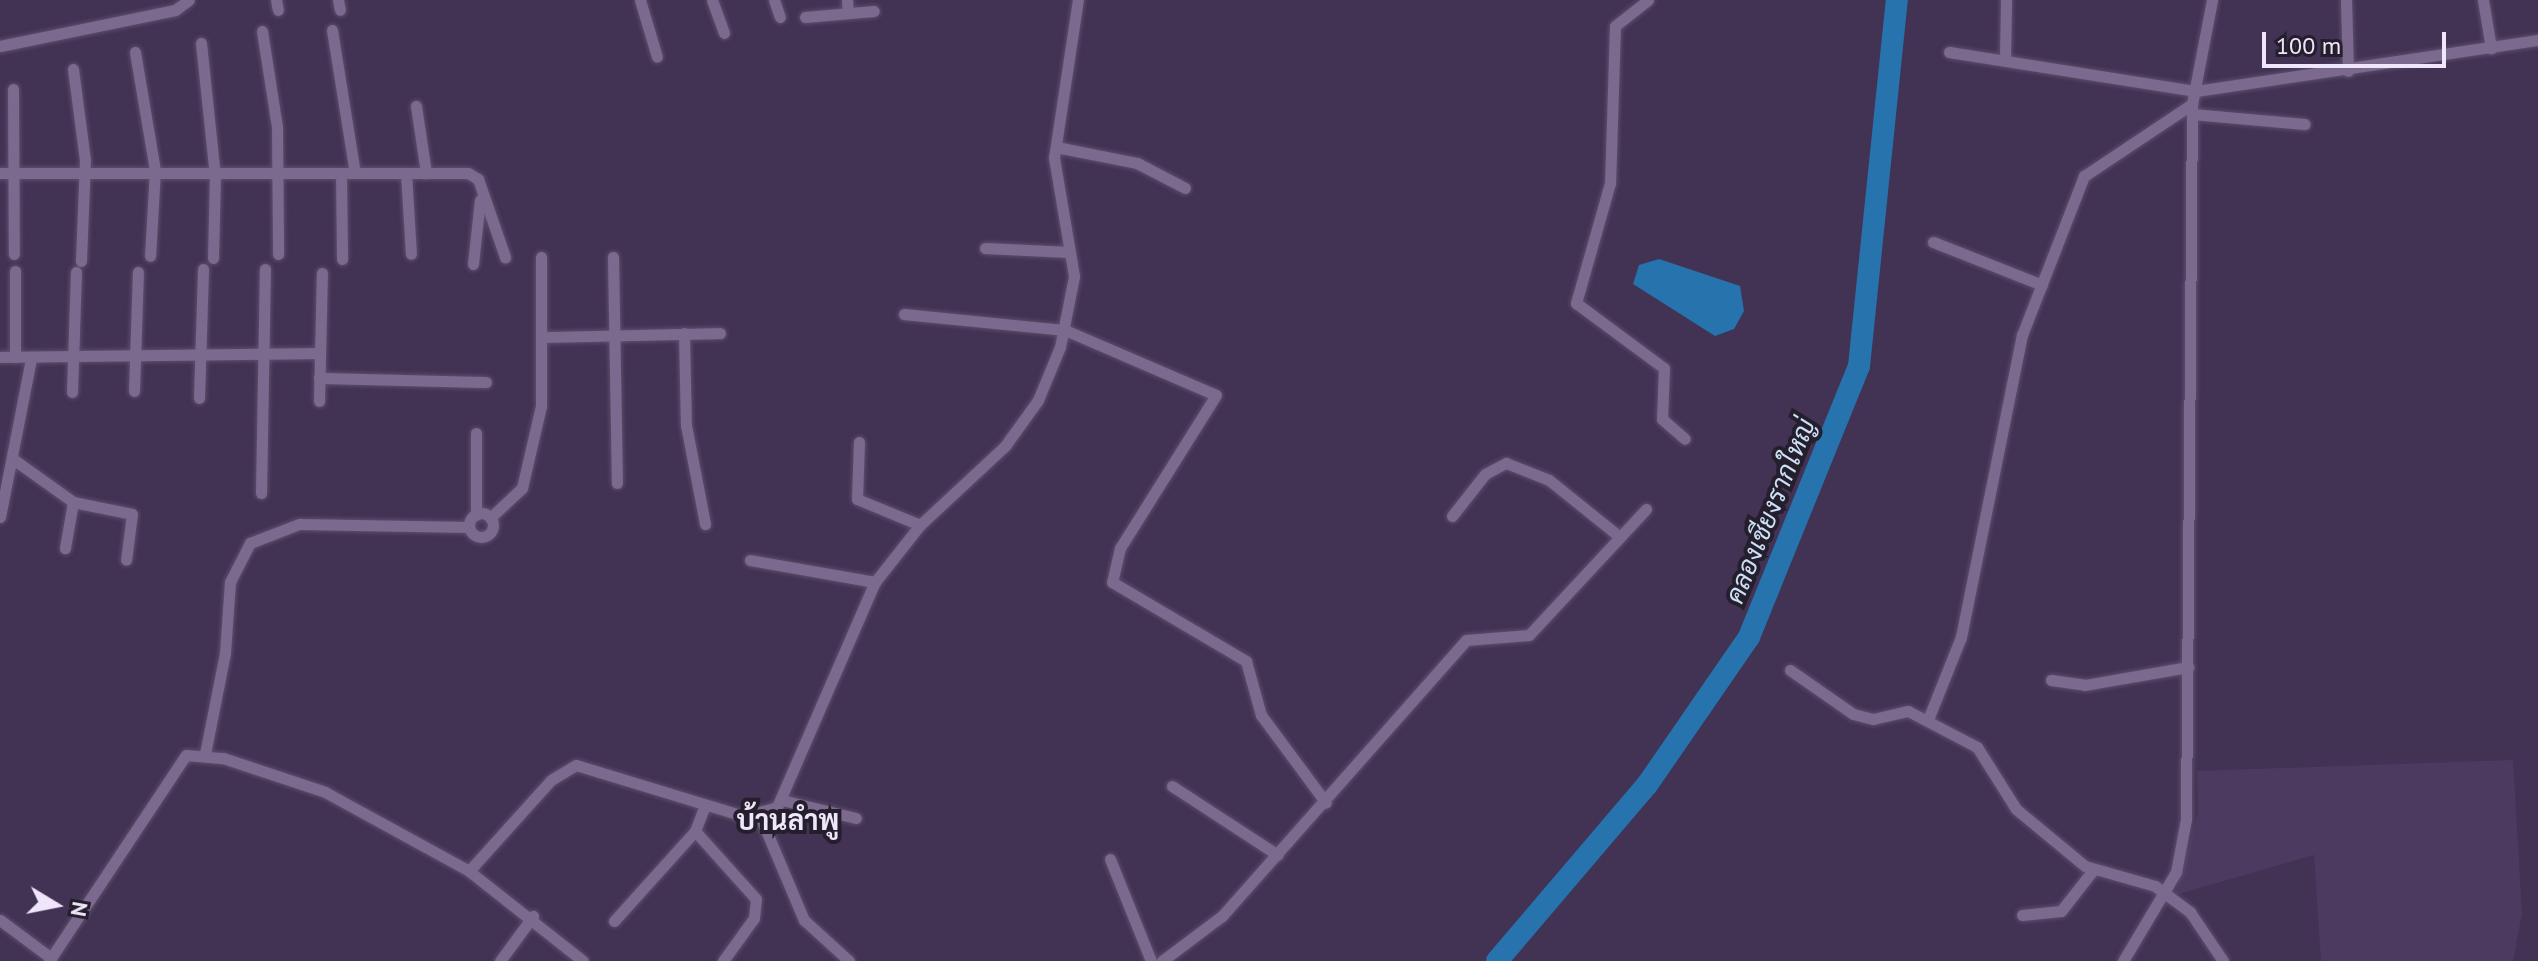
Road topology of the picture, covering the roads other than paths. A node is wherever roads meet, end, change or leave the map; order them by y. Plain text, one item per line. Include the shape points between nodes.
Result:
1 (189, 0) edge
2 (640, 0) edge
3 (712, 0) edge
4 (774, 0) edge
5 (847, 0) edge
6 (1078, 0) edge
7 (1648, 0) edge
8 (2006, 0) edge
9 (2212, 0) edge
10 (2346, 0) edge
11 (2483, 0) edge
12 (874, 11) dead end
13 (848, 13) junction
14 (780, 17) dead end
15 (805, 17) dead end
16 (332, 30) dead end
17 (262, 31) dead end
18 (724, 33) dead end
19 (2538, 40) edge
20 (201, 43) dead end
21 (0, 46) edge
22 (2491, 48) junction
23 (135, 52) dead end
24 (1949, 52) dead end
25 (657, 57) dead end
26 (2005, 59) junction
27 (73, 69) dead end
28 (2348, 71) junction
29 (13, 89) dead end
30 (2196, 91) junction
31 (416, 106) dead end
32 (2192, 109) junction
33 (2305, 124) dead end
34 (1056, 147) junction
35 (155, 170) junction
36 (6, 173) edge
37 (82, 173) junction
38 (280, 173) junction
39 (341, 173) junction
40 (355, 173) junction
41 (406, 173) junction
42 (426, 173) junction
43 (215, 176) junction
44 (1185, 188) dead end
45 (480, 199) junction
46 (1933, 242) dead end
47 (985, 248) dead end
48 (1069, 252) junction
49 (14, 254) dead end
50 (278, 254) dead end
51 (411, 254) dead end
52 (150, 256) dead end
53 (505, 257) dead end
54 (541, 257) dead end
55 (613, 257) dead end
56 (213, 258) dead end
57 (342, 259) dead end
58 (473, 264) dead end
59 (203, 269) dead end
60 (265, 269) dead end
61 (15, 271) dead end
62 (138, 272) dead end
63 (322, 273) dead end
64 (2042, 285) junction
65 (904, 314) dead end
66 (1065, 330) junction
67 (684, 333) junction
68 (720, 333) dead end
69 (615, 335) junction
70 (546, 337) junction
71 (320, 353) junction
72 (260, 354) junction
73 (134, 355) junction
74 (199, 355) junction
75 (73, 356) junction
76 (0, 357) edge
77 (15, 357) junction
78 (31, 359) junction
79 (319, 378) junction
80 (486, 382) dead end
81 (134, 391) dead end
82 (72, 392) dead end
83 (199, 398) dead end
84 (319, 401) dead end
85 (476, 433) dead end
86 (1685, 439) dead end
87 (859, 442) dead end
88 (13, 459) junction
89 (617, 483) dead end
90 (261, 493) dead end
91 (73, 502) junction
92 (1646, 509) dead end
93 (476, 515) junction
94 (1452, 516) dead end
95 (0, 517) edge
96 (490, 518) junction
97 (705, 524) dead end
98 (920, 525) junction
99 (469, 527) junction
100 (1620, 537) junction
101 (65, 548) dead end
102 (126, 560) dead end
103 (750, 560) dead end
104 (875, 582) junction
105 (2188, 667) junction
106 (1790, 670) dead end
107 (2051, 680) dead end
108 (1929, 717) junction
109 (205, 754) junction
110 (1172, 786) dead end
111 (782, 800) junction
112 (1326, 803) junction
113 (705, 805) junction
114 (760, 816) junction
115 (856, 818) dead end
116 (695, 831) junction
117 (1278, 855) junction
118 (1110, 859) dead end
119 (2093, 870) junction
120 (469, 871) junction
121 (2166, 895) junction
122 (2022, 915) dead end
123 (533, 916) junction
124 (0, 920) edge
125 (614, 921) dead end
126 (50, 960) edge
127 (1164, 960) edge
128 (500, 961) edge
129 (583, 961) edge
130 (723, 961) edge
131 (849, 961) edge
132 (1151, 961) edge
133 (2123, 961) edge
134 (2223, 961) edge

1 - 21 street via 175,10
2 - 25 street
3 - 18 street
4 - 14 street
5 - 13 street
6 - 34 street
7 - 86 street via 1615,26 1610,183 1576,303 1664,368 1662,419
8 - 26 street
9 - 30 street
10 - 28 street
11 - 22 street
12 - 13 street
13 - 15 street
16 - 40 street
17 - 38 street
19 - 22 street
20 - 43 street
22 - 28 street
23 - 35 street
24 - 26 street
26 - 30 street
27 - 37 street
28 - 30 street
29 - 36 street
30 - 32 street
31 - 42 street
32 - 33 street
32 - 64 street via 2088,170
32 - 105 street
34 - 44 street via 1137,163
34 - 48 street via 1057,200
35 - 37 street
35 - 43 street
35 - 52 street
36 - 37 street
36 - 49 street
37 - 75 street
38 - 39 street
38 - 43 street
38 - 50 street
39 - 40 street
39 - 57 street
40 - 41 street
41 - 42 street
41 - 51 street
42 - 45 street via 474,174
43 - 56 street
45 - 53 street
45 - 58 street
46 - 64 street
47 - 48 street
48 - 66 street via 1074,276
54 - 70 street
55 - 69 street
59 - 74 street
60 - 72 street
61 - 77 street
62 - 73 street
63 - 71 street
64 - 108 street via 2013,369 1961,637
65 - 66 street
66 - 98 street via 1038,400 1005,446
66 - 112 street via 1216,395 1120,548 1112,582 1246,661 1261,715
67 - 68 street
67 - 69 street
67 - 97 street via 686,425
69 - 70 street
69 - 89 street
70 - 96 street via 527,474 513,500
71 - 72 street
71 - 79 street
72 - 74 street
72 - 90 street
73 - 74 street
73 - 75 street
73 - 81 street
74 - 83 street
75 - 78 street
75 - 82 street
76 - 77 street
77 - 78 street
78 - 88 street
79 - 80 street
79 - 84 street
85 - 93 street
87 - 98 street via 857,499
88 - 91 street
88 - 95 street
91 - 101 street
91 - 102 street via 132,514
92 - 100 street
93 - 96 street
93 - 99 street
94 - 100 street via 1485,474 1506,463 1549,480
96 - 99 street via 484,537
98 - 104 street
99 - 109 street via 299,524 250,543 230,582 225,653
100 - 112 street via 1529,635 1466,640
103 - 104 street
104 - 111 street via 839,652
105 - 107 street via 2085,685
105 - 121 street via 2186,819
106 - 108 street via 1853,714 1873,719 1908,711
108 - 119 street via 1977,747 2016,809
109 - 120 street via 325,792
109 - 126 street via 176,762
110 - 117 street
111 - 114 street
111 - 115 street
112 - 117 street
113 - 114 street
113 - 116 street
113 - 120 street via 576,765 551,780
114 - 131 street via 804,920
116 - 125 street
116 - 130 street via 756,899 754,918
117 - 127 street via 1222,916
118 - 132 street
119 - 121 street via 2142,878
119 - 122 street via 2061,911
120 - 123 street
121 - 133 street
121 - 134 street via 2190,912
123 - 128 street
123 - 129 street
124 - 126 street

